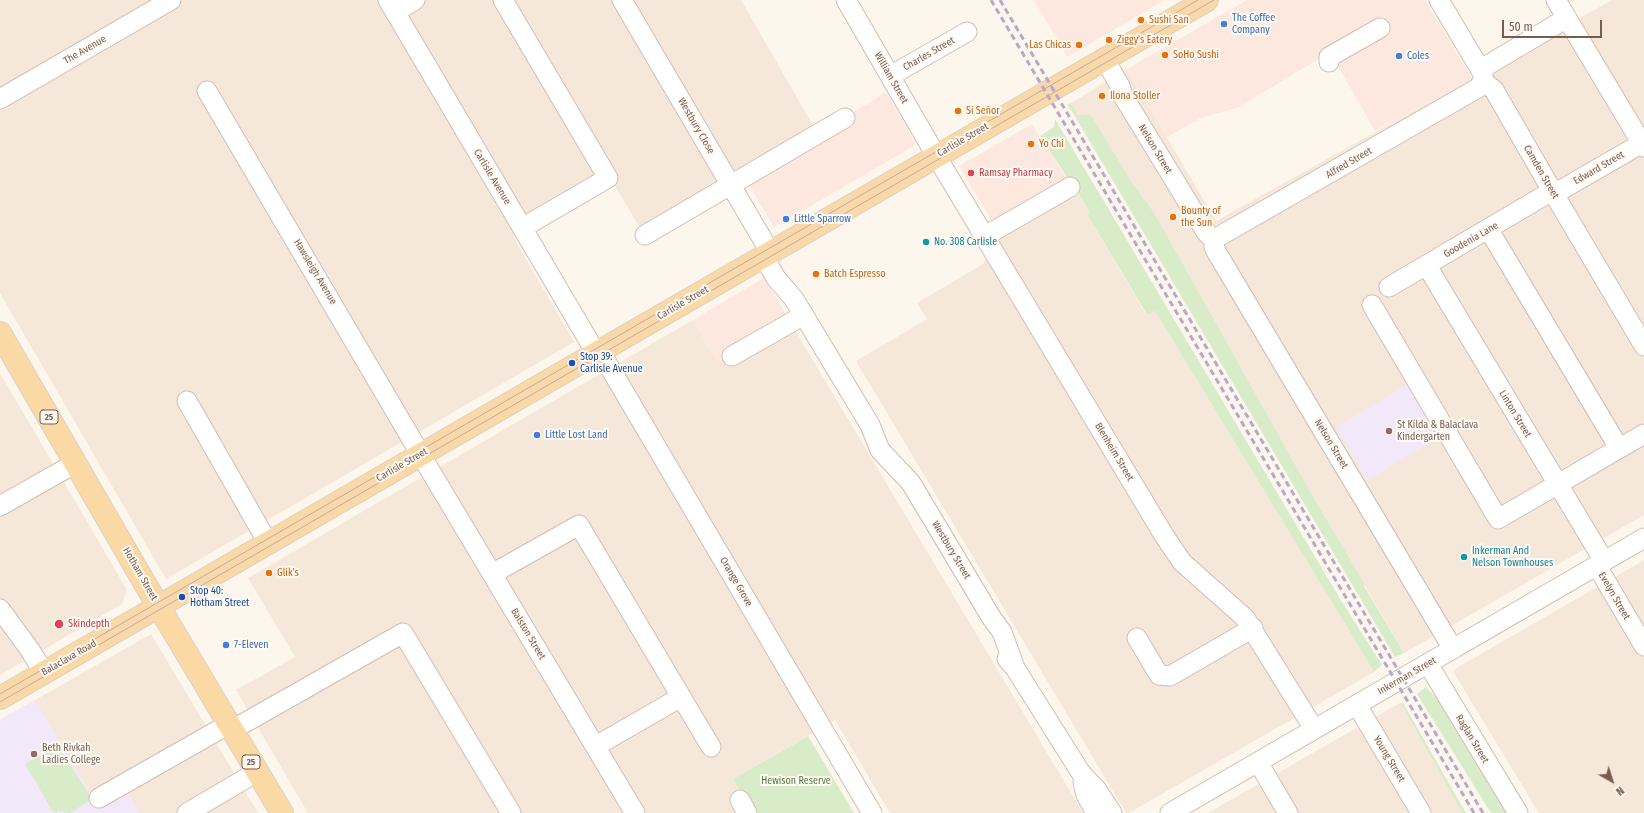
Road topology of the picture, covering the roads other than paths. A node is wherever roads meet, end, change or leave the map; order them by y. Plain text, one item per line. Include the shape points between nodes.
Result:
1 (171, 0) edge
2 (416, 0) edge
3 (503, 0) edge
4 (622, 0) edge
5 (846, 0) edge
6 (1206, 0) edge
7 (1439, 0) edge
8 (1556, 0) edge
9 (391, 6) edge
10 (1568, 18) junction
11 (1380, 28) dead end
12 (967, 32) dead end
13 (1104, 58) junction
14 (1329, 62) dead end
15 (1482, 75) junction
16 (890, 76) junction
17 (207, 91) dead end
18 (0, 99) edge
19 (845, 118) dead end
20 (1643, 144) edge
21 (936, 155) junction
22 (731, 184) junction
23 (1070, 187) dead end
24 (1553, 193) junction
25 (522, 228) junction
26 (1488, 230) junction
27 (645, 235) dead end
28 (985, 236) junction
29 (1212, 238) junction
30 (769, 253) junction
31 (1427, 266) junction
32 (1389, 287) dead end
33 (1372, 305) dead end
34 (804, 315) junction
35 (0, 333) edge
36 (1644, 346) edge
37 (598, 352) junction
38 (732, 356) dead end
39 (187, 401) dead end
40 (1644, 434) edge
41 (1619, 448) junction
42 (421, 454) junction
43 (76, 463) junction
44 (1557, 484) junction
45 (0, 506) edge
46 (1644, 538) edge
47 (268, 543) junction
48 (1601, 564) junction
49 (492, 574) junction
50 (159, 606) junction
51 (0, 608) edge
52 (1253, 628) junction
53 (1137, 638) dead end
54 (1644, 646) edge
55 (1453, 649) junction
56 (1428, 664) junction
57 (44, 673) junction
58 (681, 697) junction
59 (0, 698) edge
60 (1357, 705) junction
61 (230, 727) junction
62 (1314, 730) junction
63 (596, 746) junction
64 (711, 747) dead end
65 (1258, 762) junction
66 (257, 772) junction
67 (1081, 773) junction
68 (99, 798) dead end
69 (187, 813) edge
70 (282, 813) edge
71 (511, 813) edge
72 (635, 813) edge
73 (872, 813) edge
74 (1096, 813) edge
75 (1112, 813) edge
76 (1170, 813) edge
77 (1288, 813) edge
78 (1421, 813) edge
79 (1518, 813) edge

1 - 18 street, The Avenue
2 - 9 street
3 - 25 street via 608,178
4 - 22 street, Westbury Close
5 - 16 street, William Street
6 - 13 main road, Carlisle Street
7 - 15 street, Camden Street
8 - 10 street
9 - 25 street, Carlisle Avenue
10 - 15 street, Alfred Street
10 - 20 street
11 - 14 street via 1329,57
12 - 16 street, Charles Street
13 - 21 main road, Carlisle Street
13 - 29 street, Nelson Street via 1123,96
15 - 24 street, Camden Street via 1494,90
15 - 29 street, Alfred Street via 1478,88 1466,96 1226,234
16 - 21 street, William Street
17 - 42 street, Hawsleigh Avenue
19 - 22 street
20 - 24 street, Edward Street
21 - 28 street, Blenheim Street
21 - 30 main road, Carlisle Street
22 - 27 street
22 - 30 street, Westbury Close
23 - 28 street
24 - 26 street, Goodenia Lane
24 - 36 street, Camden Street
25 - 37 street, Carlisle Avenue
26 - 31 street, Goodenia Lane
26 - 41 street
28 - 52 street, Blenheim Street via 1171,547 1182,562 1238,610
29 - 55 street, Nelson Street via 1217,253
30 - 34 street, Westbury Street via 776,278
30 - 37 main road, Carlisle Street
31 - 32 street, Goodenia Lane
31 - 44 street, Linton Street
33 - 44 street via 1498,519
34 - 38 street
34 - 67 street, Westbury Street via 870,425 880,450 911,483 1002,632 1015,668
35 - 43 main road, Hotham Street / 25
37 - 42 main road, Carlisle Street
37 - 73 street, Orange Grove
39 - 47 street
40 - 41 street
41 - 44 street
42 - 47 main road, Carlisle Street
42 - 49 street, Balston Street
43 - 45 street
43 - 50 main road, Hotham Street / 25
44 - 48 street, Linton Street
46 - 48 street, Inkerman Street
47 - 50 main road, Carlisle Street
48 - 54 street, Evelyn Street
48 - 55 street, Inkerman Street
49 - 58 street via 578,525
49 - 63 street, Balston Street
50 - 57 main road, Balaclava Road
50 - 61 main road, Hotham Street / 25
51 - 57 street
52 - 53 street via 1170,676 1159,675
52 - 62 street, Blenheim Street
55 - 56 street, Inkerman Street
56 - 60 street, Inkerman Street
56 - 79 street, Raglan Street
57 - 59 main road, Balaclava Road
58 - 63 street
58 - 64 street
60 - 62 street, Inkerman Street
60 - 78 street, Young Street
61 - 66 main road, Hotham Street / 25
61 - 68 street
61 - 71 street via 403,633
62 - 65 street, Inkerman Street
63 - 72 street, Balston Street
65 - 76 street, Inkerman Street
65 - 77 street
66 - 69 street
66 - 70 main road, Hotham Street / 25
67 - 74 street, Westbury Street via 1086,795
67 - 75 street, Westbury Street via 1097,790

